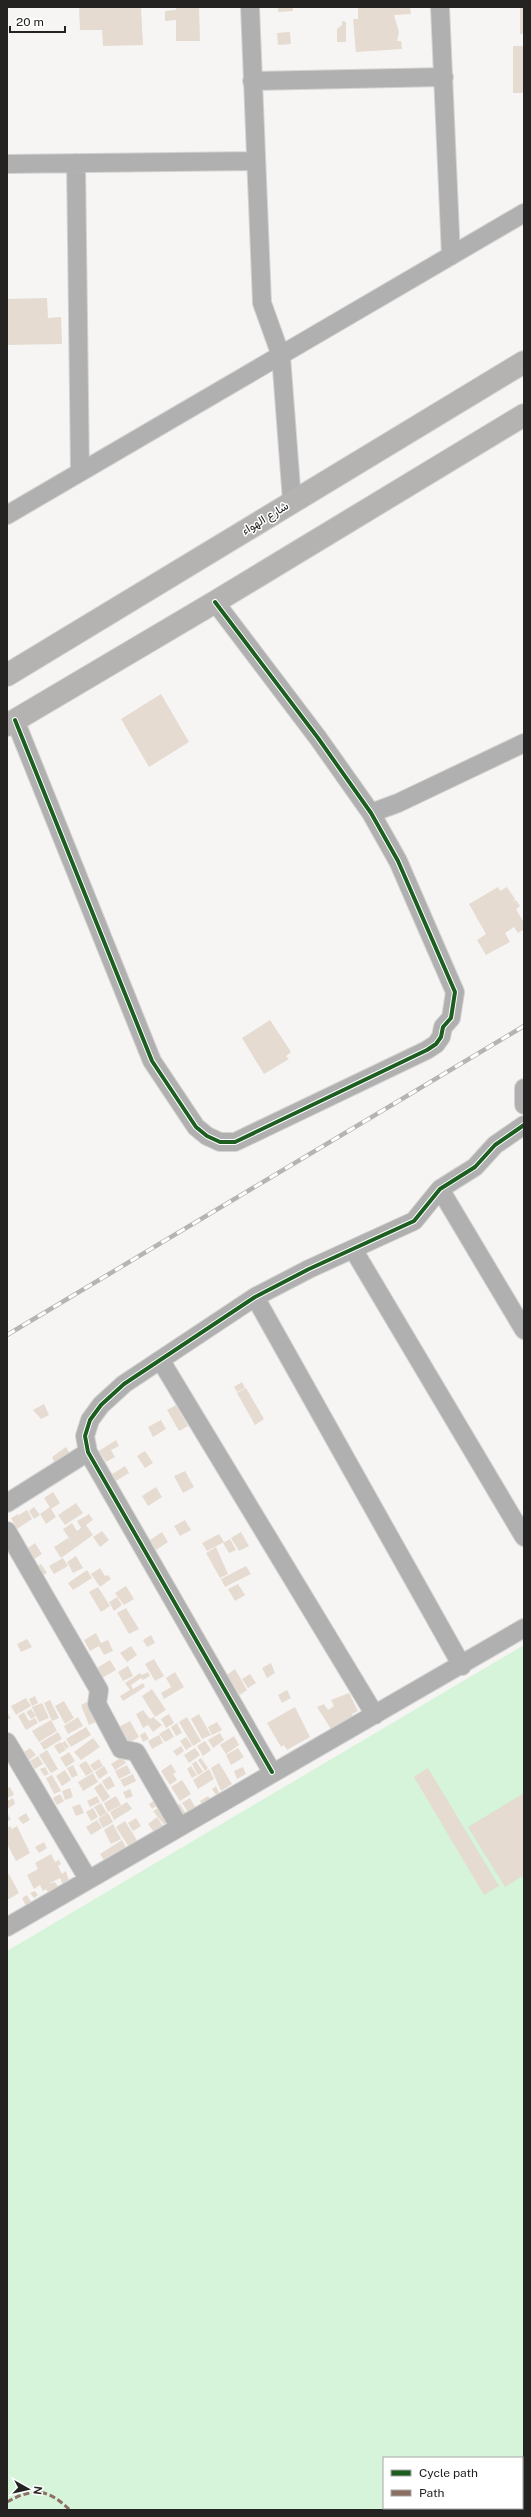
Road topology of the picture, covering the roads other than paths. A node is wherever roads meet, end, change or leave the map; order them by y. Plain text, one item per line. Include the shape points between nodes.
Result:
1 (250, 7) edge
2 (440, 7) edge
3 (444, 77) junction
4 (252, 81) junction
5 (255, 161) junction
6 (76, 163) junction
7 (7, 164) edge
8 (524, 213) edge
9 (451, 256) junction
10 (281, 356) junction
11 (524, 362) edge
12 (524, 415) edge
13 (80, 472) junction
14 (292, 501) junction
15 (7, 515) edge
16 (215, 602) junction
17 (7, 675) edge
18 (11, 723) edge
19 (524, 743) edge
20 (371, 813) junction
21 (524, 1088) edge
22 (524, 1105) edge
23 (524, 1125) edge
24 (440, 1189) junction
25 (353, 1249) junction
26 (255, 1297) junction
27 (524, 1330) edge
28 (161, 1361) junction
29 (88, 1452) junction
30 (7, 1503) edge
31 (7, 1530) edge
32 (524, 1537) edge
33 (524, 1628) edge
34 (462, 1666) junction
35 (375, 1715) junction
36 (7, 1742) edge
37 (272, 1772) junction
38 (179, 1826) junction
39 (88, 1879) junction
40 (7, 1928) edge

1 - 4 street
2 - 3 street
3 - 4 street
3 - 9 street
4 - 5 street
5 - 6 street
5 - 10 street via 262,303
6 - 7 street
6 - 13 street
8 - 9 street
9 - 10 street
10 - 13 street
10 - 14 street
11 - 14 main road, شارع الهواء
12 - 16 main road
13 - 15 street
14 - 17 main road, شارع الهواء
16 - 18 main road
16 - 20 street
18 - 20 street via 152,1061 196,1127 220,1142 235,1142 427,1050 436,1044 443,1027 451,1018 455,992 398,861
19 - 20 street via 398,803
21 - 22 street
23 - 24 street via 495,1145 475,1167
24 - 25 street via 414,1221
24 - 27 street
25 - 26 street
25 - 32 street
26 - 28 street
26 - 34 street
28 - 29 street via 124,1384 101,1405 90,1420 87,1431
28 - 35 street
29 - 30 street
29 - 37 street
31 - 38 street via 100,1690 97,1704 121,1749 136,1752
33 - 34 street
34 - 35 street
35 - 37 street
36 - 39 street
37 - 38 street
38 - 39 street
39 - 40 street

